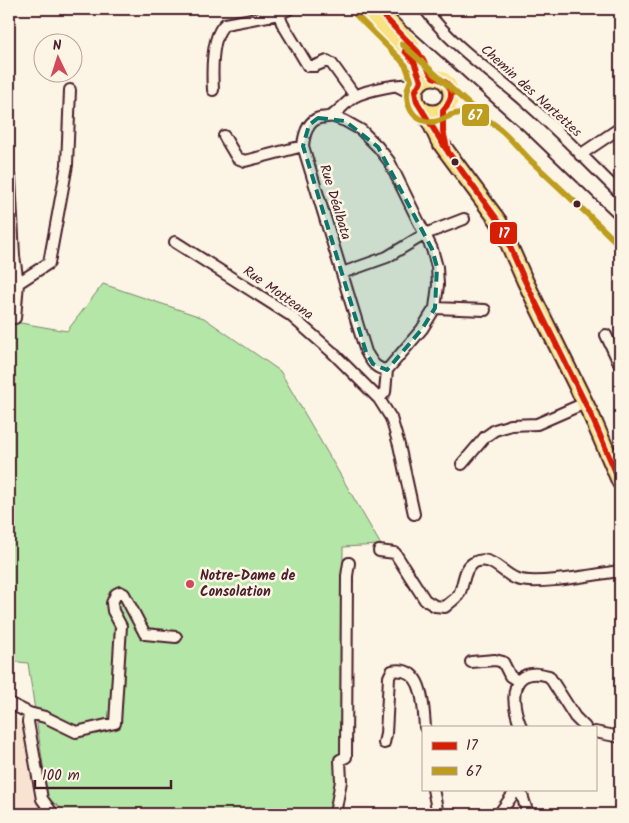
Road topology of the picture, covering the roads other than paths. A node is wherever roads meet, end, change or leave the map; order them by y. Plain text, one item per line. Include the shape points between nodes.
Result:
1 (289, 9) edge
2 (362, 9) edge
3 (377, 9) edge
4 (425, 9) edge
5 (279, 14) junction
6 (393, 25) junction
7 (421, 89) junction
8 (450, 89) junction
9 (70, 90) dead end
10 (213, 90) dead end
11 (355, 96) junction
12 (477, 101) junction
13 (445, 108) junction
14 (489, 111) junction
15 (331, 116) junction
16 (620, 128) edge
17 (224, 136) dead end
18 (303, 146) junction
19 (448, 152) junction
20 (580, 155) junction
21 (10, 178) dead end
22 (620, 193) edge
23 (464, 219) dead end
24 (425, 234) junction
25 (620, 234) edge
26 (174, 242) dead end
27 (342, 273) junction
28 (18, 283) junction
29 (435, 308) junction
30 (485, 310) dead end
31 (9, 316) edge
32 (606, 335) dead end
33 (620, 365) edge
34 (387, 370) junction
35 (379, 399) junction
36 (585, 403) junction
37 (615, 454) edge
38 (462, 464) dead end
39 (620, 482) edge
40 (414, 514) dead end
41 (380, 551) dead end
42 (349, 563) dead end
43 (620, 571) edge
44 (176, 636) dead end
45 (471, 662) dead end
46 (518, 681) junction
47 (9, 703) edge
48 (29, 712) junction
49 (425, 726) edge
50 (521, 726) edge
51 (584, 726) edge
52 (596, 732) edge
53 (620, 737) edge
54 (384, 743) dead end
55 (433, 790) edge
56 (517, 790) edge
57 (518, 790) edge
58 (53, 814) edge
59 (335, 814) edge
60 (438, 814) edge
61 (499, 814) edge
62 (528, 814) edge

1 - 5 street
2 - 7 main road via 414,62
3 - 6 main road
4 - 20 street, Chemin des Nartettes via 444,31 529,104
5 - 10 street via 225,24 220,28 212,62
5 - 11 street via 308,66 328,61
6 - 7 main road via 418,52
6 - 12 main road
7 - 8 main road via 442,79
7 - 11 street via 394,85
7 - 13 main road via 426,112 438,113
7 - 19 main road via 430,122
8 - 12 main road
8 - 13 main road via 451,98
9 - 28 street via 68,164 49,263
11 - 15 street
12 - 14 main road
13 - 14 main road via 467,105
13 - 19 main road via 442,128
14 - 25 main road
15 - 18 street via 318,118 309,125
15 - 24 street via 361,130 378,147 389,161
16 - 20 street
17 - 18 street via 237,158 245,161
18 - 27 street, Rue Déalbata
19 - 36 main road via 499,222
20 - 22 street, Chemin des Nartettes
21 - 28 street
23 - 24 street
24 - 27 street via 387,257
24 - 29 street via 437,266
26 - 35 street, Rue Motteana via 290,314
27 - 34 street, Rue Déalbata via 366,352 373,364
28 - 31 street via 14,318
29 - 30 street
29 - 34 street via 422,329
32 - 33 street
34 - 35 street via 385,392
35 - 40 street, Rue Motteana via 391,418
36 - 37 main road
36 - 38 street via 537,424 510,425 495,430
37 - 39 main road
41 - 43 street via 394,554 425,600 445,607 458,595 468,566 475,562 493,563 516,579 533,582
42 - 59 street via 346,757 340,760 341,781
44 - 48 street via 145,634 124,594 116,594 113,611 121,626 115,723 76,732
45 - 46 street via 503,662 510,676
46 - 50 street via 514,702
46 - 51 street via 532,674 549,676
47 - 48 street
48 - 58 street via 42,799
49 - 54 street via 416,679 408,671 392,671 388,677
52 - 53 street
55 - 60 street
56 - 61 street
57 - 62 street

